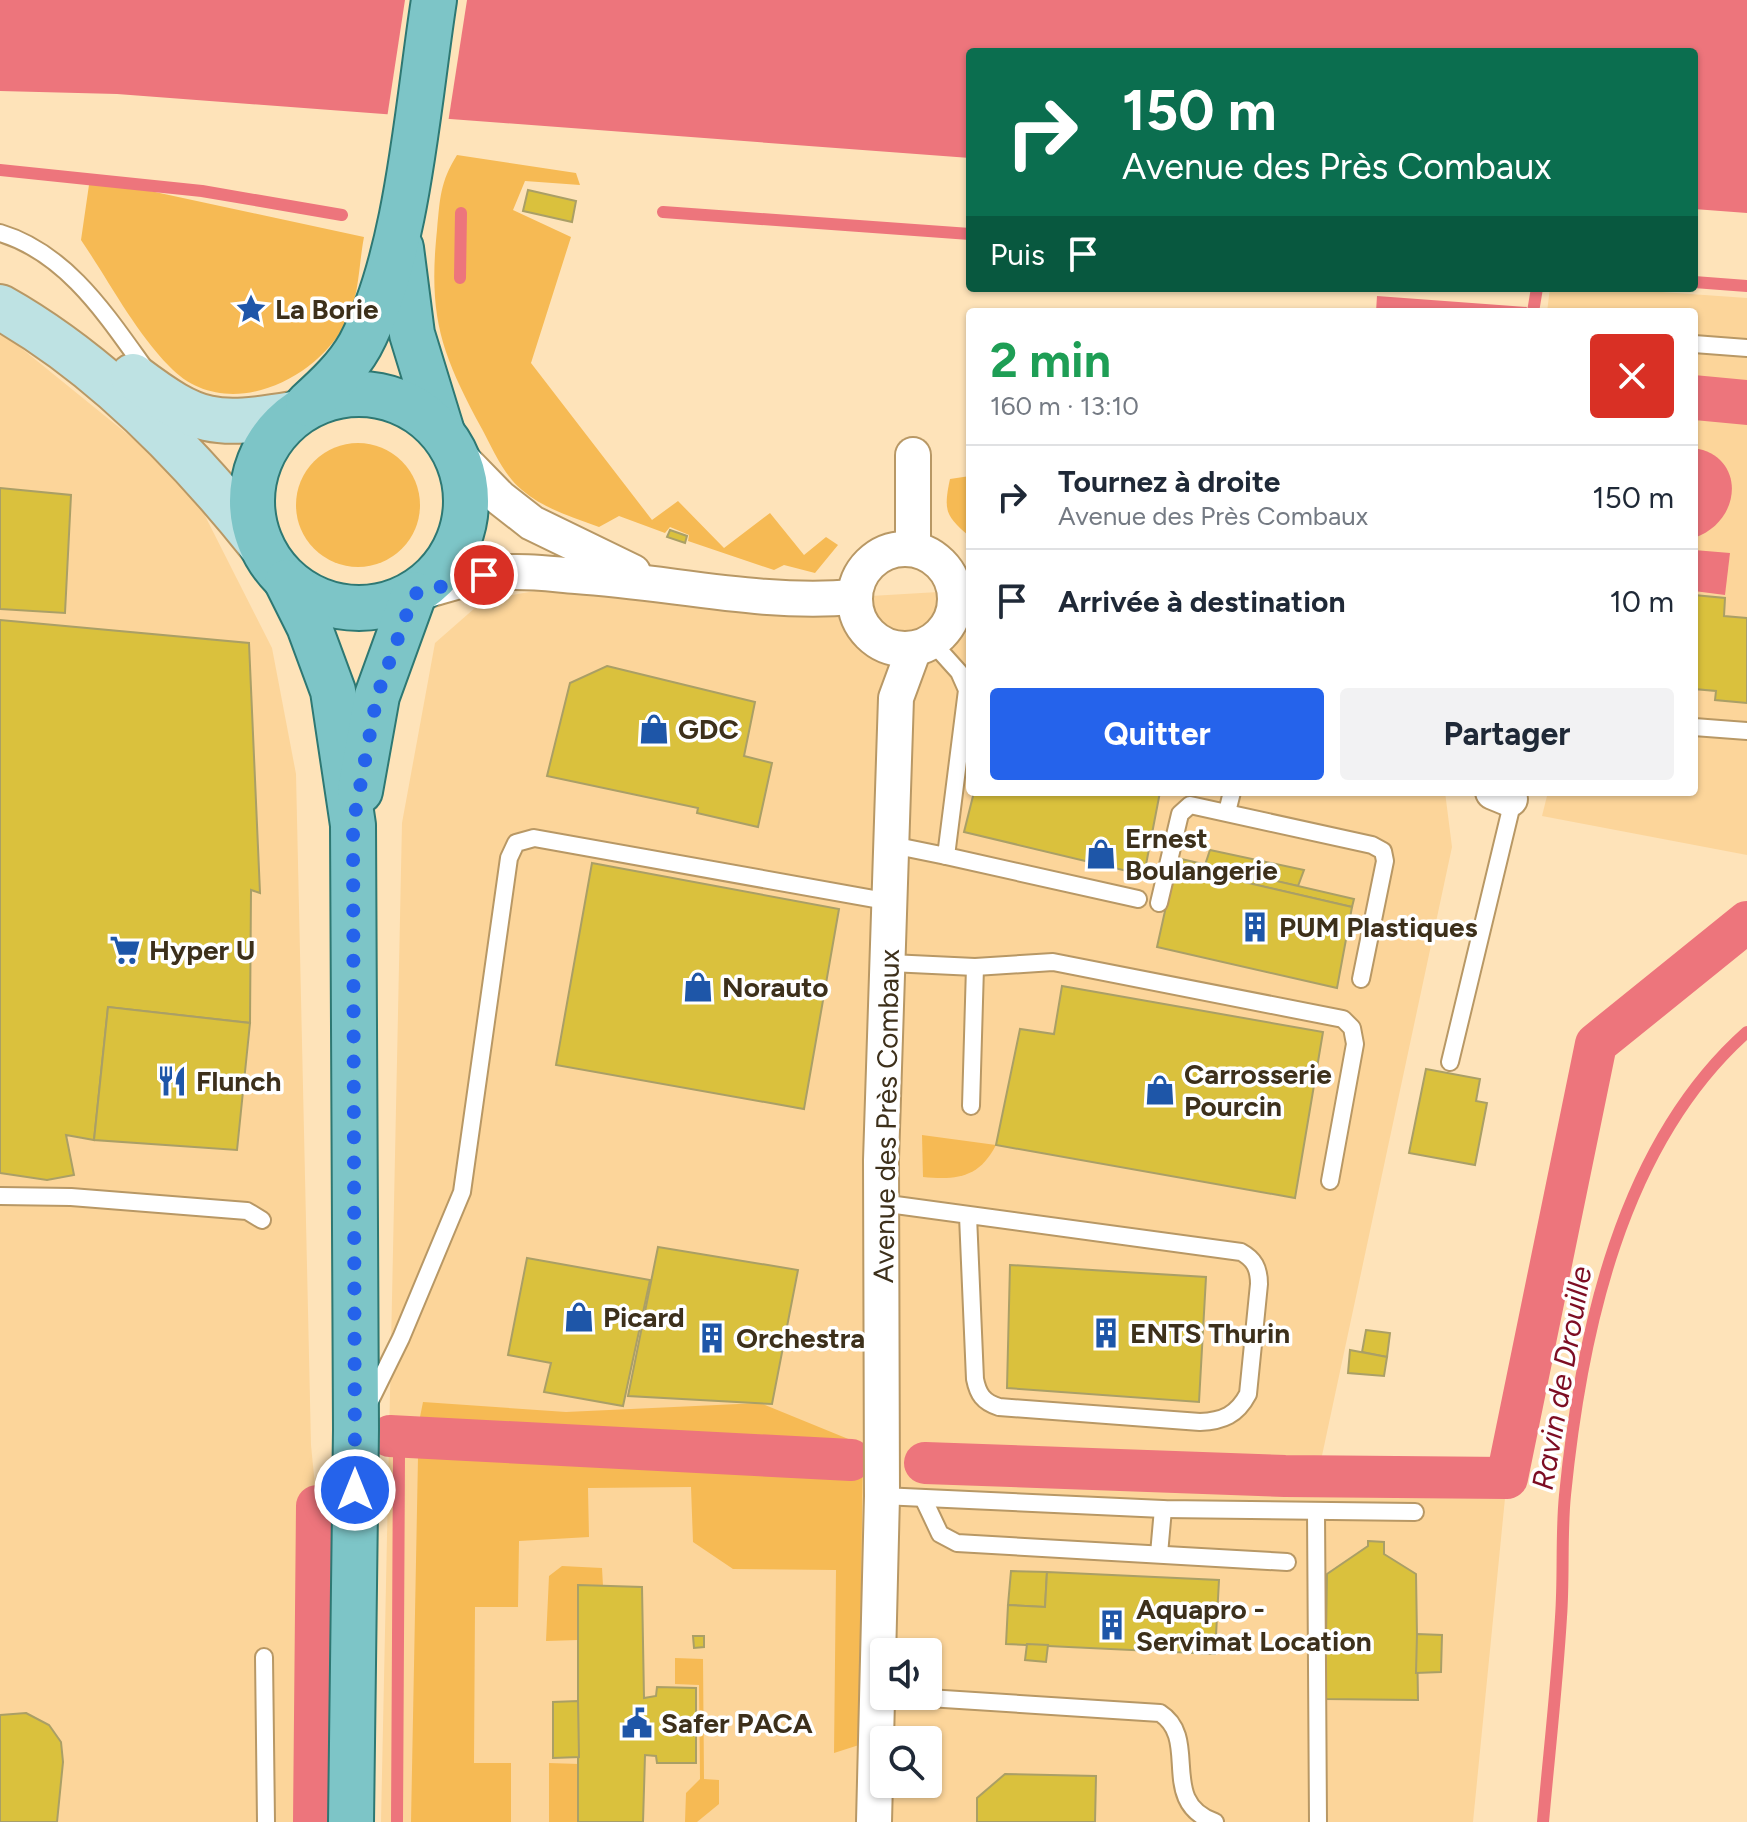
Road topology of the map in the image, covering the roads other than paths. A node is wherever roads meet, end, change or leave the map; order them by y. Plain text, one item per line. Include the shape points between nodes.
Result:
1 (434, 0) edge
2 (398, 231) junction
3 (0, 233) edge
4 (0, 286) edge
5 (0, 307) edge
6 (1698, 344) edge
7 (1747, 348) edge
8 (170, 404) junction
9 (301, 409) junction
10 (449, 442) junction
11 (913, 455) dead end
12 (260, 544) junction
13 (913, 549) junction
14 (651, 581) junction
15 (287, 582) junction
16 (414, 594) junction
17 (854, 597) junction
18 (963, 607) edge
19 (872, 637) junction
20 (923, 645) junction
21 (966, 688) edge
22 (896, 698) junction
23 (966, 698) edge
24 (1698, 727) edge
25 (1747, 731) edge
26 (1231, 796) edge
27 (1507, 796) edge
28 (1227, 812) junction
29 (353, 825) junction
30 (892, 845) junction
31 (946, 856) junction
32 (1138, 899) dead end
33 (891, 902) junction
34 (1159, 903) dead end
35 (890, 963) junction
36 (975, 967) junction
37 (1361, 979) dead end
38 (1450, 1062) dead end
39 (971, 1106) dead end
40 (1330, 1181) dead end
41 (0, 1196) edge
42 (881, 1203) junction
43 (968, 1216) junction
44 (262, 1220) dead end
45 (356, 1429) junction
46 (882, 1496) junction
47 (923, 1498) junction
48 (1163, 1509) junction
49 (1316, 1511) junction
50 (1415, 1512) dead end
51 (1159, 1554) junction
52 (1287, 1562) dead end
53 (886, 1638) edge
54 (264, 1657) dead end
55 (942, 1699) edge
56 (885, 1710) edge
57 (266, 1822) edge
58 (351, 1822) edge
59 (874, 1822) edge
60 (1215, 1822) edge
61 (1318, 1822) edge

1 - 2 main road
2 - 9 main road via 360,345 332,382
2 - 10 main road via 412,334
3 - 8 lane via 39,250 65,270 118,331
4 - 8 street via 52,315
5 - 12 street via 54,342 143,415 220,493
6 - 7 lane
8 - 9 street via 225,424
9 - 10 main road via 343,393 380,395 414,408
9 - 12 main road via 269,440 254,473 251,510
10 - 14 street via 500,498 532,523
10 - 16 main road via 466,485 466,519 455,551
11 - 13 street
12 - 15 main road
13 - 17 street via 896,549 873,560 857,580
13 - 18 street via 941,563
14 - 16 street via 499,573
14 - 17 street via 753,598
15 - 16 main road via 316,600 348,608 382,606
15 - 29 main road via 333,691
16 - 29 main road via 377,696
17 - 19 street via 862,626
18 - 20 street
19 - 20 street via 884,645
19 - 22 street, Avenue des Près Combaux
20 - 21 lane via 959,672
20 - 22 street, Avenue des Près Combaux
22 - 30 street, Avenue des Près Combaux
23 - 31 lane
24 - 25 lane
26 - 28 lane
27 - 38 lane
28 - 34 lane via 1197,805 1180,814
28 - 37 lane via 1383,851
29 - 45 main road
30 - 31 lane
30 - 33 street, Avenue des Près Combaux
31 - 32 lane
33 - 35 street, Avenue des Près Combaux
33 - 45 lane via 534,838 516,843 509,858 462,1192
35 - 36 lane
35 - 42 street, Avenue des Près Combaux
36 - 39 lane
36 - 40 lane via 1053,962 1343,1019 1352,1028 1355,1044
41 - 44 lane via 247,1211
42 - 43 lane
42 - 46 street, Avenue des Près Combaux
43 - 43 lane via 975,1379 978,1393 988,1403 1200,1422 1218,1421 1242,1405 1248,1394 1259,1284 1250,1257
45 - 58 main road
46 - 47 lane
46 - 53 street, Avenue des Près Combaux
47 - 48 lane
47 - 51 lane via 947,1540
48 - 49 lane
48 - 51 lane
49 - 50 lane
49 - 61 lane
51 - 52 lane
54 - 57 lane
55 - 60 lane via 1160,1713 1178,1739 1187,1801 1194,1812
56 - 59 street, Avenue des Près Combaux

